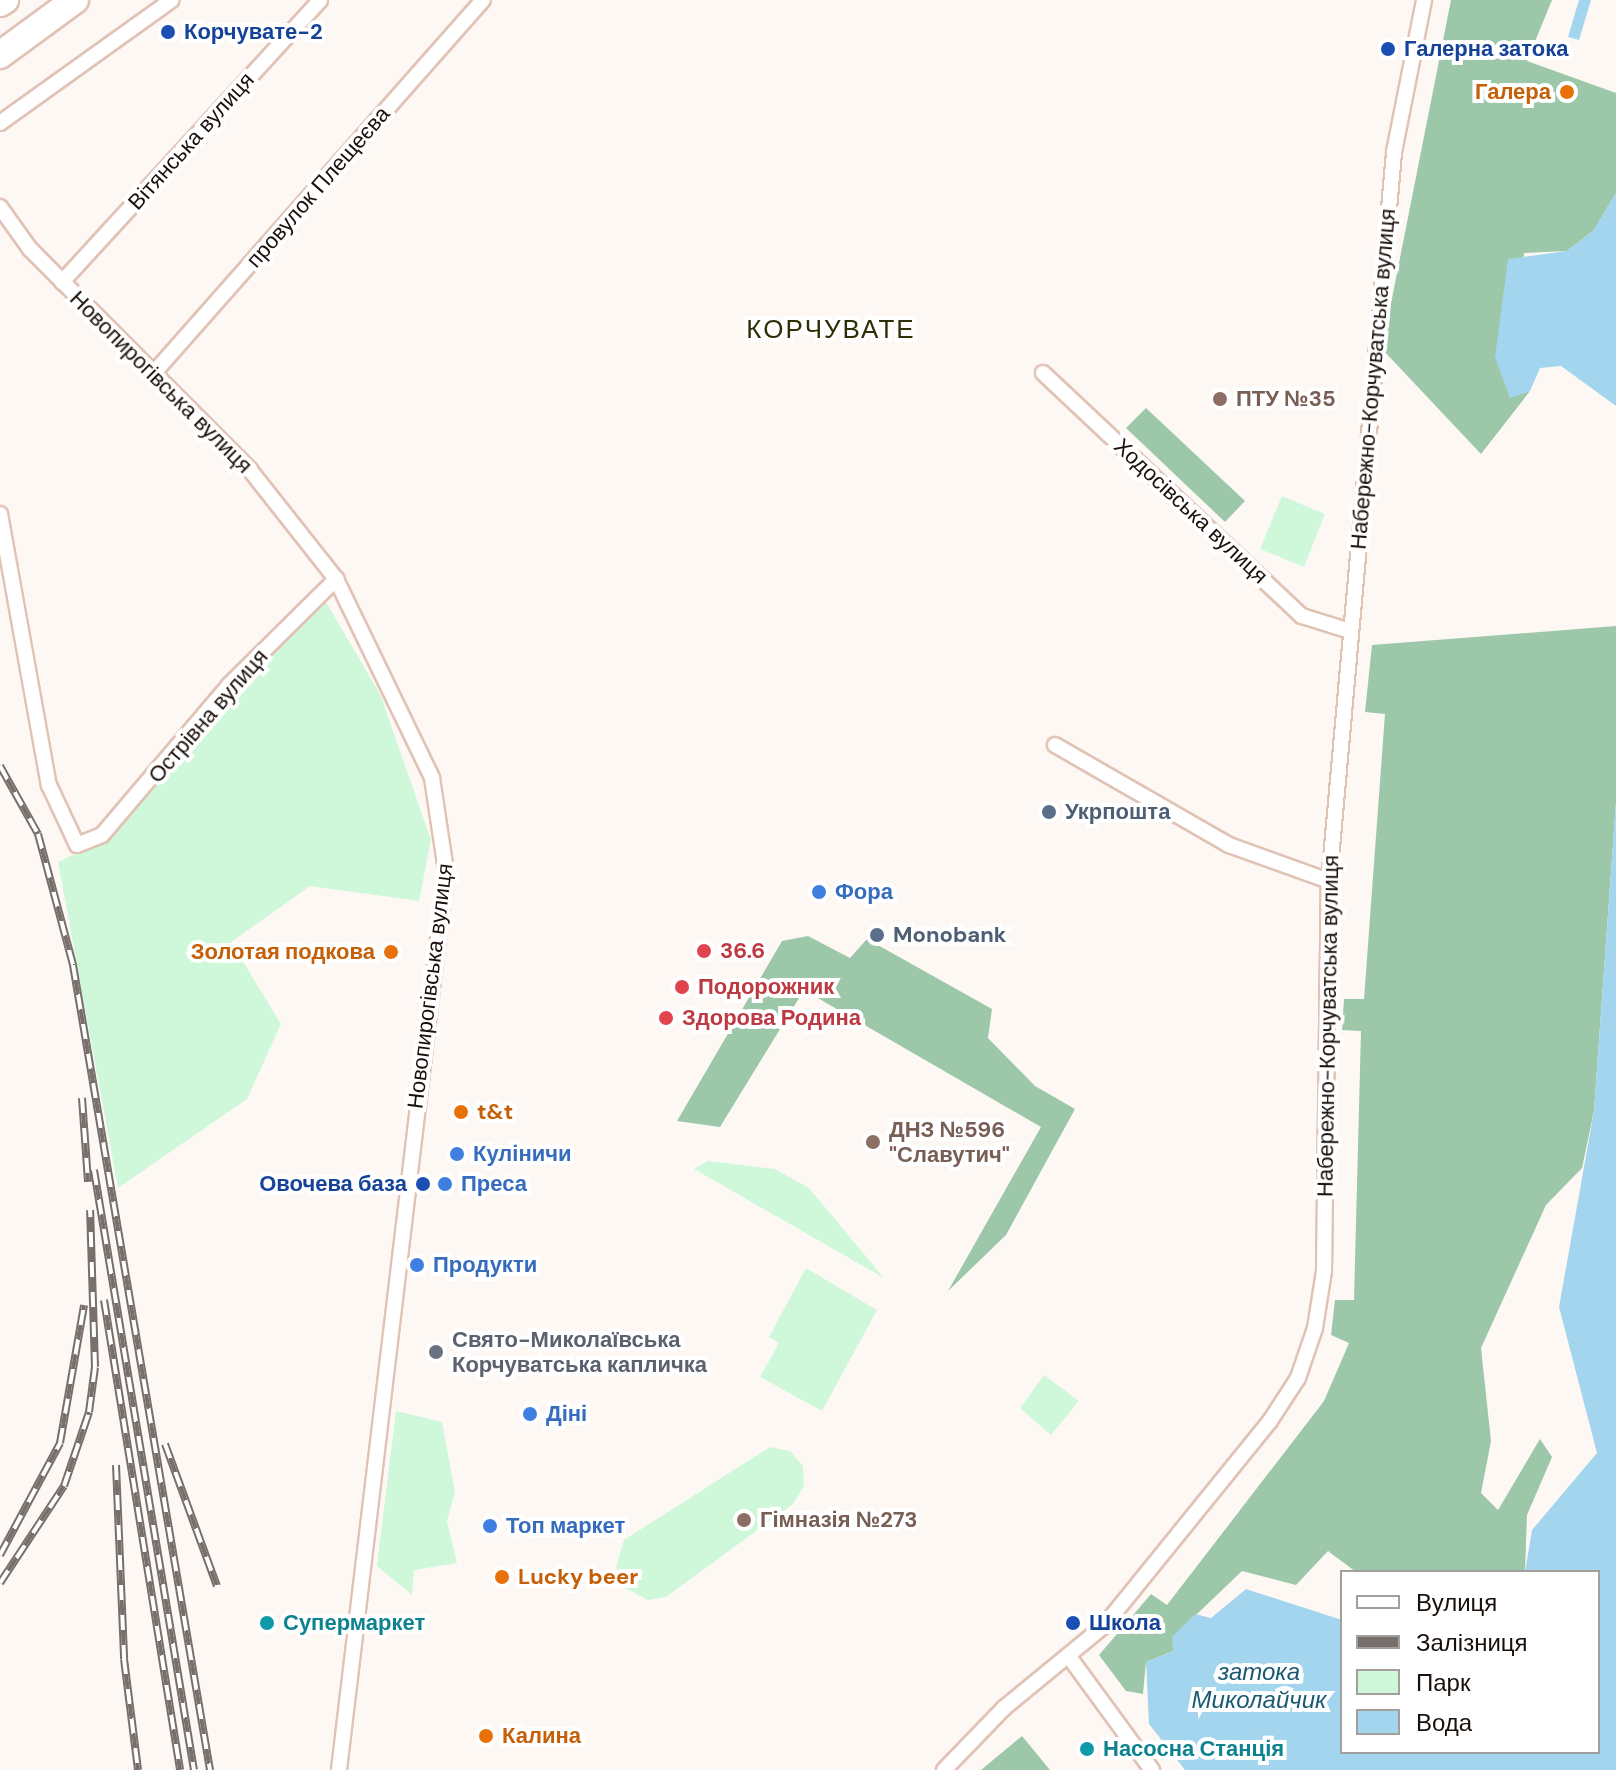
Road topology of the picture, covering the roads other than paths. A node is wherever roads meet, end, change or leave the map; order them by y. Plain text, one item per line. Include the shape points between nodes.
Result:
1 (75, 0) edge
2 (172, 0) edge
3 (320, 0) edge
4 (483, 0) edge
5 (1424, 0) edge
6 (0, 55) edge
7 (0, 123) edge
8 (0, 207) edge
9 (62, 282) junction
10 (1043, 373) dead end
11 (152, 375) junction
12 (0, 514) edge
13 (336, 579) junction
14 (1350, 631) junction
15 (1055, 745) dead end
16 (1329, 881) junction
17 (1070, 1658) junction
18 (339, 1770) edge
19 (944, 1770) edge
20 (1152, 1770) edge

1 - 6 highway
2 - 7 street
3 - 9 street, Вітянська вулиця
4 - 11 street, провулок Плещеєва
5 - 14 street, Набережно-Корчуватська вулиця via 1394,152
8 - 9 street, Новопирогівська вулиця
9 - 11 street, Новопирогівська вулиця
10 - 14 street, Ходосівська вулиця via 1302,616
11 - 13 street, Новопирогівська вулиця via 250,470
12 - 13 street, Острівна вулиця via 49,785 77,845 102,835 229,685
13 - 18 street, Новопирогівська вулиця via 432,778 446,871
14 - 16 street, Набережно-Корчуватська вулиця
15 - 16 street via 1229,845
16 - 17 street, Набережно-Корчуватська вулиця via 1324,1271 1315,1328 1298,1378 1270,1421
17 - 19 street, Набережно-Корчуватська вулиця via 1004,1708
17 - 20 street

